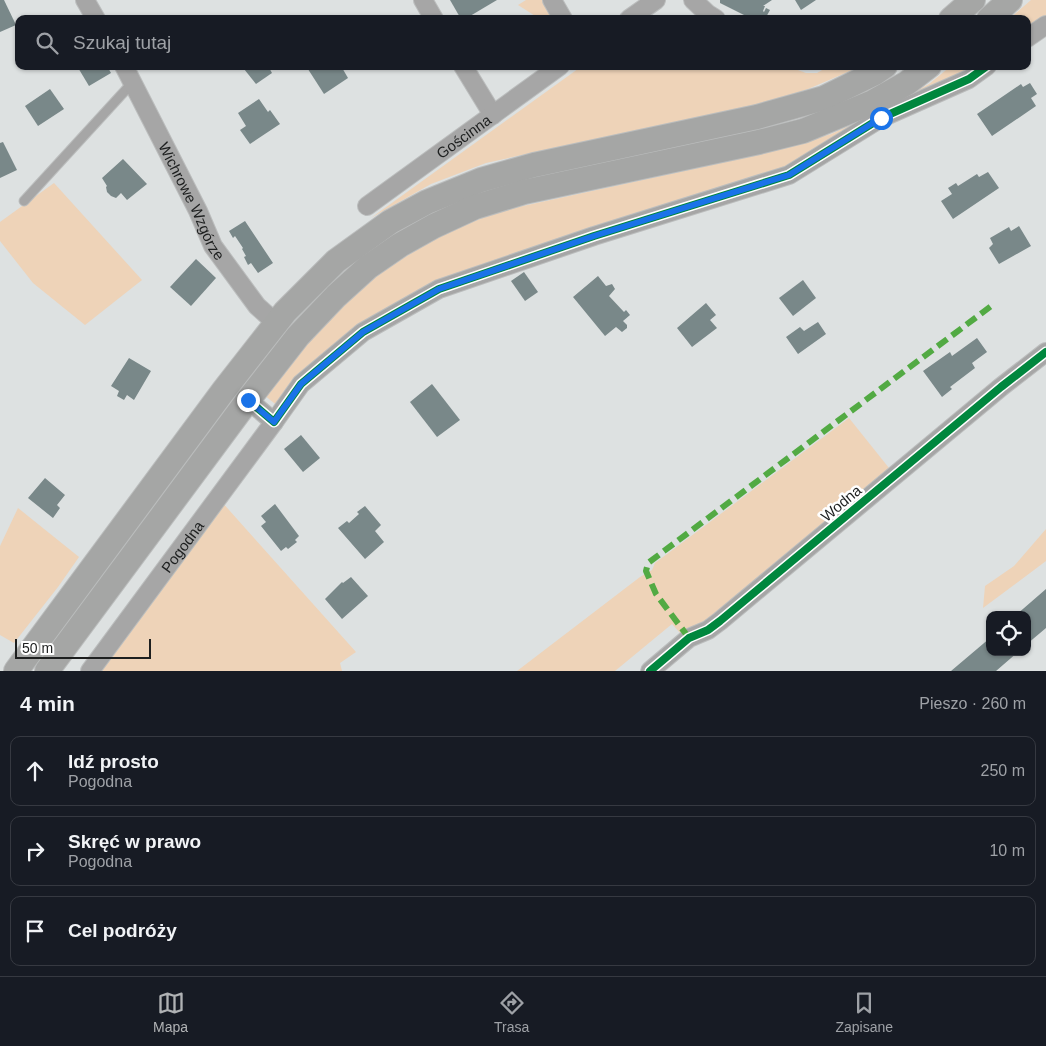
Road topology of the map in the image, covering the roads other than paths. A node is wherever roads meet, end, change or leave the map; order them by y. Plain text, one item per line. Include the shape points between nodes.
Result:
1 (84, 0) edge
2 (423, 0) edge
3 (552, 0) edge
4 (656, 0) edge
5 (693, 0) edge
6 (973, 0) edge
7 (1010, 0) edge
8 (93, 15) edge
9 (432, 15) edge
10 (561, 15) edge
11 (635, 15) edge
12 (710, 15) edge
13 (955, 15) edge
14 (993, 15) edge
15 (1046, 25) edge
16 (1031, 35) edge
17 (126, 70) edge
18 (465, 70) edge
19 (555, 70) edge
20 (879, 70) edge
21 (924, 70) edge
22 (981, 70) edge
23 (133, 82) junction
24 (493, 115) junction
25 (24, 201) dead end
26 (367, 206) dead end
27 (276, 323) junction
28 (1046, 352) edge
29 (248, 400) junction
30 (274, 422) junction
31 (16, 671) edge
32 (47, 671) edge
33 (90, 671) edge
34 (650, 671) edge

1 - 8 street
2 - 9 street
3 - 10 street
4 - 11 street
5 - 12 street
6 - 13 main road
7 - 14 main road
15 - 16 street
17 - 23 street, Wichrowe Wzgórze
18 - 24 street
19 - 24 street, Gościnna
20 - 27 main road via 824,98 807,103 534,165 481,180 427,202 390,222 336,261
21 - 29 main road via 873,102 803,131 524,192 475,207 434,226 368,266 298,336
22 - 30 street, Pogodna via 969,79 881,118 789,175 439,289 363,332 301,384
23 - 25 lane
23 - 27 street, Wichrowe Wzgórze via 212,246 257,306
24 - 26 street, Gościnna
27 - 31 main road
28 - 34 street, Wodna via 720,622 689,638
29 - 30 street
29 - 32 main road
30 - 33 street, Pogodna

